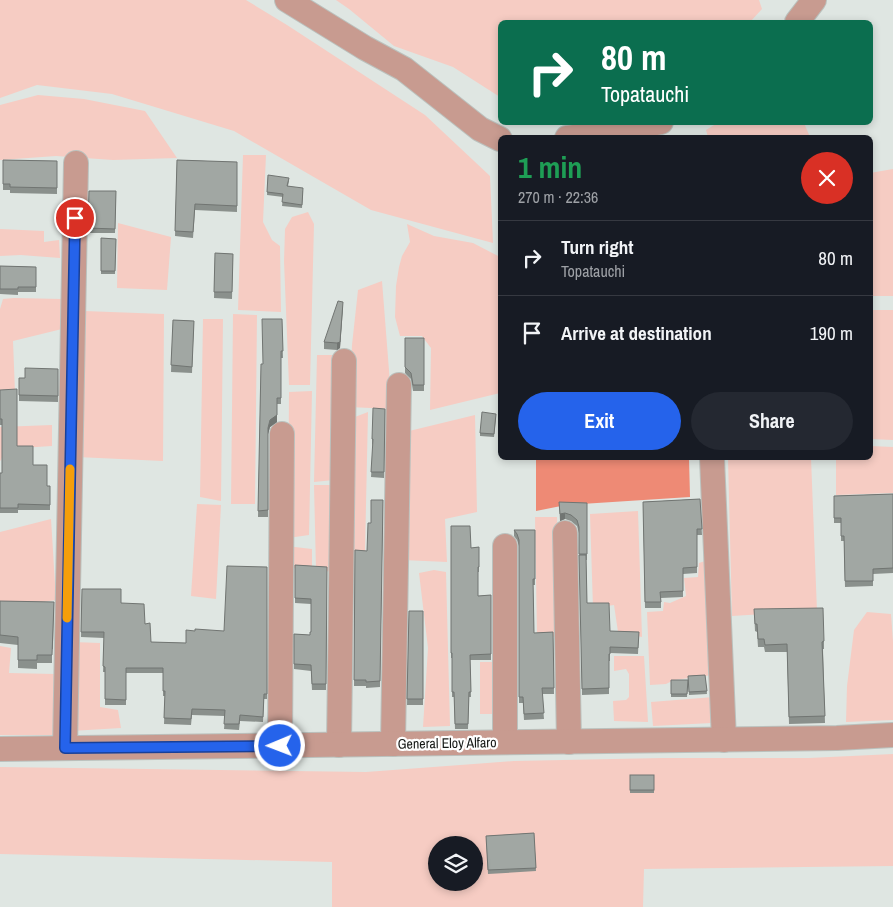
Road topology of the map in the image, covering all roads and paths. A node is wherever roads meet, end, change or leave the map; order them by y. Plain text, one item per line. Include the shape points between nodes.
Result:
1 (287, 0) edge
2 (814, 0) edge
3 (799, 20) edge
4 (645, 125) edge
5 (586, 135) edge
6 (498, 138) edge
7 (76, 163) dead end
8 (344, 361) dead end
9 (399, 385) dead end
10 (282, 434) dead end
11 (712, 460) edge
12 (565, 533) dead end
13 (505, 546) dead end
14 (893, 735) edge
15 (724, 740) junction
16 (504, 742) junction
17 (569, 742) junction
18 (393, 744) junction
19 (339, 745) junction
20 (280, 746) junction
21 (65, 748) junction
22 (0, 749) edge

1 - 6 street via 404,69 480,129
2 - 3 street
4 - 5 street
7 - 21 street
8 - 19 street
9 - 18 street
10 - 20 street
11 - 15 street
12 - 17 street
13 - 16 street
14 - 15 street, General Eloy Alfaro
15 - 17 street, General Eloy Alfaro
16 - 17 street, General Eloy Alfaro
16 - 18 street, General Eloy Alfaro
18 - 19 street, General Eloy Alfaro
19 - 20 street, General Eloy Alfaro
20 - 21 street, General Eloy Alfaro
21 - 22 street, General Eloy Alfaro

